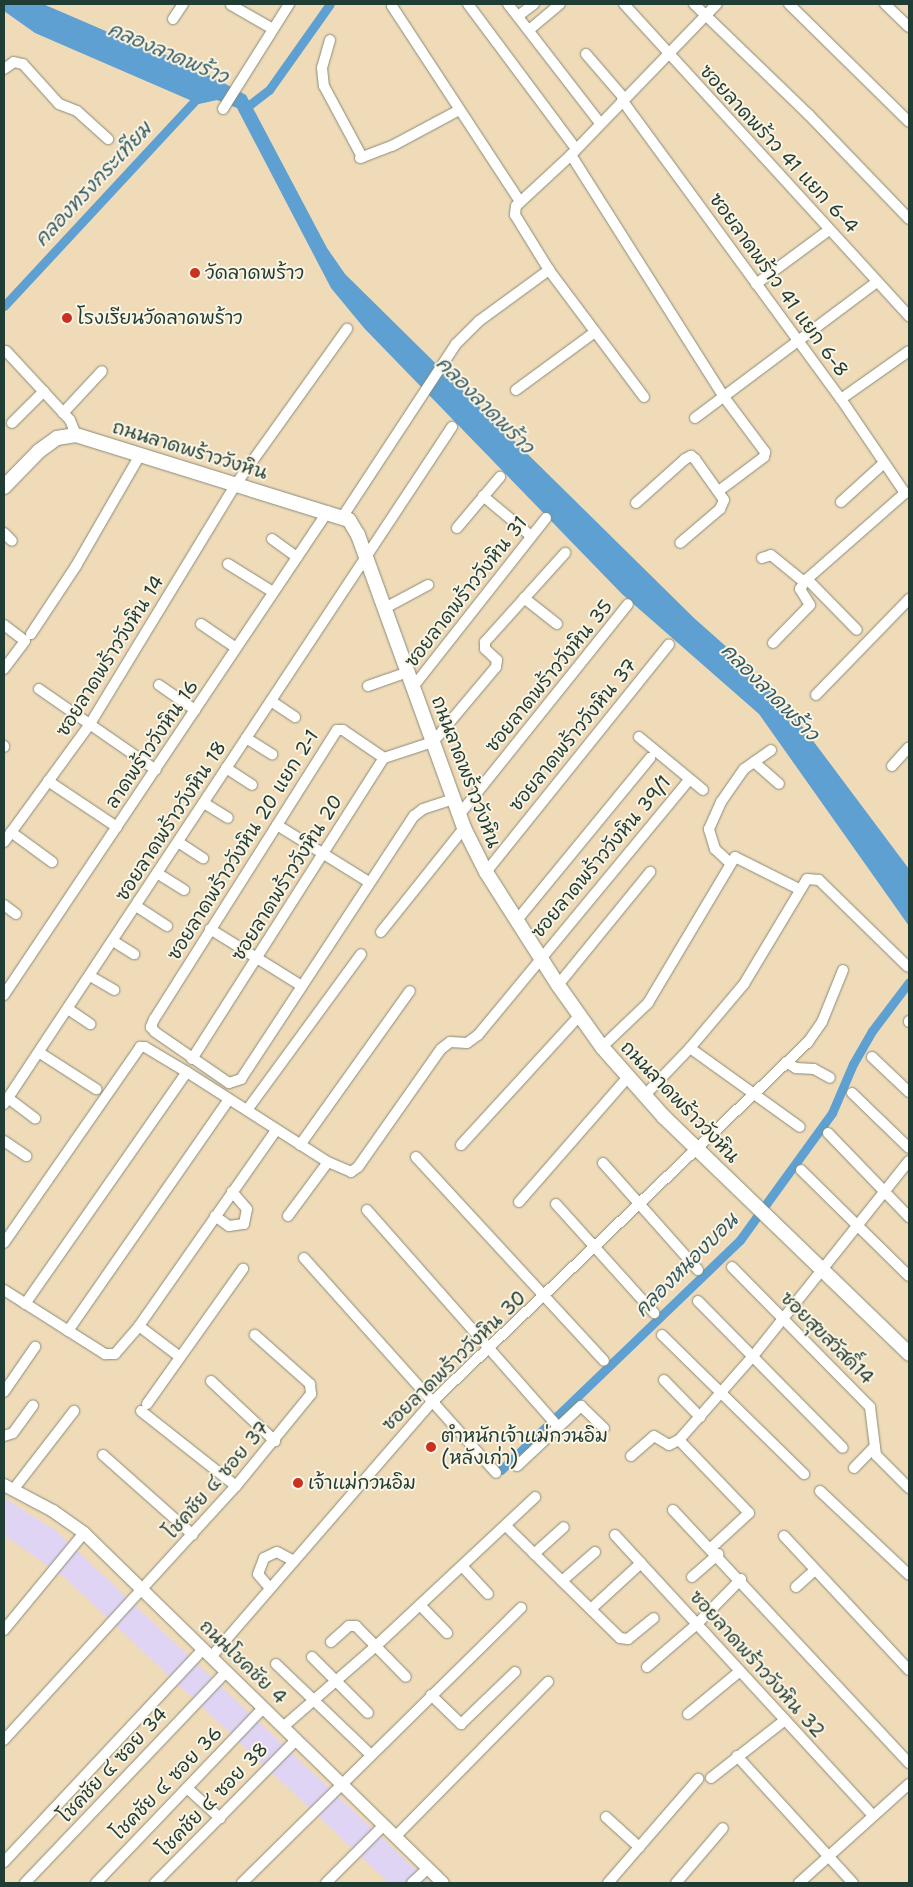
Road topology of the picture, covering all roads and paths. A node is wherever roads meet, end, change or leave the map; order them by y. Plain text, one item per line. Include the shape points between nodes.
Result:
1 (183, 4) edge
2 (290, 4) edge
3 (468, 4) edge
4 (508, 4) edge
5 (534, 4) edge
6 (560, 4) edge
7 (624, 4) edge
8 (694, 4) edge
9 (717, 4) edge
10 (789, 4) edge
11 (885, 4) edge
12 (231, 5) dead end
13 (392, 6) dead end
14 (705, 15) junction
15 (518, 16) junction
16 (173, 19) dead end
17 (909, 27) edge
18 (273, 29) junction
19 (529, 30) junction
20 (330, 40) dead end
21 (666, 53) junction
22 (586, 54) dead end
23 (4, 69) edge
24 (624, 99) junction
25 (223, 108) dead end
26 (459, 110) junction
27 (909, 122) edge
28 (600, 124) junction
29 (108, 139) dead end
30 (573, 152) junction
31 (519, 200) junction
32 (909, 219) edge
33 (829, 230) junction
34 (549, 270) junction
35 (877, 282) junction
36 (756, 284) junction
37 (909, 316) edge
38 (347, 329) dead end
39 (595, 332) junction
40 (798, 342) junction
41 (6, 350) dead end
42 (909, 351) edge
43 (102, 371) dead end
44 (516, 390) dead end
45 (44, 391) junction
46 (644, 397) dead end
47 (724, 397) junction
48 (841, 399) junction
49 (63, 413) junction
50 (695, 418) dead end
51 (12, 423) dead end
52 (452, 427) dead end
53 (76, 435) junction
54 (140, 455) junction
55 (884, 463) junction
56 (500, 477) dead end
57 (236, 484) junction
58 (4, 485) edge
59 (720, 490) junction
60 (908, 493) edge
61 (484, 496) junction
62 (636, 502) dead end
63 (841, 502) dead end
64 (328, 511) junction
65 (343, 516) junction
66 (546, 518) dead end
67 (457, 528) dead end
68 (4, 533) edge
69 (531, 536) junction
70 (272, 539) dead end
71 (12, 541) dead end
72 (680, 543) dead end
73 (565, 553) dead end
74 (297, 556) junction
75 (367, 557) junction
76 (762, 558) dead end
77 (228, 564) dead end
78 (806, 580) junction
79 (428, 585) dead end
80 (273, 592) junction
81 (524, 598) junction
82 (909, 599) edge
83 (628, 604) dead end
84 (385, 608) junction
85 (201, 624) dead end
86 (557, 624) dead end
87 (4, 625) edge
88 (857, 630) dead end
89 (28, 638) junction
90 (773, 643) dead end
91 (669, 644) dead end
92 (236, 648) junction
93 (4, 669) edge
94 (408, 672) junction
95 (159, 685) dead end
96 (368, 686) dead end
97 (413, 687) junction
98 (39, 689) dead end
99 (816, 695) dead end
100 (270, 700) junction
101 (195, 710) junction
102 (295, 718) dead end
103 (90, 724) junction
104 (639, 737) dead end
105 (246, 738) junction
106 (433, 742) junction
107 (909, 747) edge
108 (771, 750) dead end
109 (272, 754) dead end
110 (384, 758) junction
111 (650, 758) dead end
112 (754, 762) junction
113 (892, 766) dead end
114 (226, 768) junction
115 (156, 770) junction
116 (689, 780) junction
117 (48, 781) junction
118 (252, 784) dead end
119 (779, 784) dead end
120 (703, 790) dead end
121 (453, 799) junction
122 (204, 802) junction
123 (228, 818) dead end
124 (462, 822) junction
125 (278, 825) junction
126 (117, 827) junction
127 (10, 832) junction
128 (4, 842) edge
129 (178, 842) junction
130 (324, 854) junction
131 (203, 858) dead end
132 (52, 862) dead end
133 (729, 862) junction
134 (486, 872) junction
135 (650, 872) dead end
136 (157, 873) junction
137 (369, 882) junction
138 (799, 889) junction
139 (184, 890) dead end
140 (4, 905) edge
141 (136, 906) junction
142 (16, 914) dead end
143 (517, 920) junction
144 (167, 926) dead end
145 (210, 929) junction
146 (381, 932) dead end
147 (113, 941) junction
148 (134, 954) dead end
149 (361, 954) dead end
150 (540, 957) junction
151 (257, 959) junction
152 (908, 967) dead end
153 (843, 970) dead end
154 (90, 976) junction
155 (558, 985) junction
156 (302, 986) junction
157 (114, 990) dead end
158 (410, 991) dead end
159 (4, 995) edge
160 (68, 1009) junction
161 (579, 1016) junction
162 (90, 1024) dead end
163 (602, 1047) junction
164 (690, 1048) junction
165 (40, 1053) junction
166 (872, 1057) dead end
167 (192, 1059) junction
168 (786, 1062) junction
169 (187, 1072) junction
170 (628, 1078) junction
171 (830, 1078) dead end
172 (96, 1089) dead end
173 (909, 1092) edge
174 (754, 1093) junction
175 (852, 1093) dead end
176 (644, 1096) junction
177 (228, 1099) junction
178 (6, 1101) edge
179 (247, 1110) junction
180 (35, 1118) dead end
181 (800, 1127) dead end
182 (276, 1130) junction
183 (828, 1133) dead end
184 (4, 1141) edge
185 (300, 1145) junction
186 (461, 1145) dead end
187 (909, 1148) edge
188 (696, 1149) junction
189 (26, 1156) dead end
190 (416, 1157) dead end
191 (909, 1161) edge
192 (328, 1162) junction
193 (603, 1163) dead end
194 (802, 1170) dead end
195 (886, 1191) junction
196 (232, 1192) junction
197 (518, 1202) dead end
198 (640, 1203) junction
199 (556, 1204) dead end
200 (367, 1210) dead end
201 (215, 1216) junction
202 (288, 1216) dead end
203 (909, 1217) edge
204 (858, 1226) junction
205 (4, 1243) edge
206 (596, 1247) junction
207 (304, 1258) dead end
208 (732, 1267) dead end
209 (243, 1269) dead end
210 (698, 1270) dead end
211 (821, 1271) junction
212 (909, 1276) edge
213 (4, 1290) edge
214 (545, 1297) junction
215 (698, 1301) dead end
216 (25, 1304) junction
217 (654, 1313) dead end
218 (783, 1318) junction
219 (139, 1326) junction
220 (68, 1331) junction
221 (255, 1335) dead end
222 (662, 1335) dead end
223 (35, 1347) dead end
224 (489, 1350) junction
225 (909, 1354) edge
226 (754, 1356) junction
227 (180, 1357) junction
228 (604, 1361) dead end
229 (664, 1380) dead end
230 (212, 1381) dead end
231 (4, 1392) edge
232 (723, 1392) junction
233 (432, 1402) junction
234 (34, 1405) dead end
235 (74, 1411) dead end
236 (700, 1417) junction
237 (553, 1422) junction
238 (604, 1428) dead end
239 (4, 1436) edge
240 (679, 1440) junction
241 (275, 1441) junction
242 (875, 1446) junction
243 (843, 1448) dead end
244 (103, 1455) dead end
245 (631, 1456) dead end
246 (517, 1466) dead end
247 (854, 1468) dead end
248 (496, 1473) dead end
249 (804, 1474) dead end
250 (236, 1486) junction
251 (8, 1488) edge
252 (909, 1488) edge
253 (820, 1490) dead end
254 (535, 1496) dead end
255 (673, 1510) dead end
256 (506, 1526) junction
257 (564, 1527) dead end
258 (84, 1533) junction
259 (616, 1534) dead end
260 (192, 1535) junction
261 (784, 1536) dead end
262 (714, 1551) junction
263 (595, 1552) dead end
264 (534, 1554) junction
265 (294, 1560) junction
266 (641, 1563) junction
267 (462, 1566) junction
268 (815, 1570) junction
269 (909, 1575) edge
270 (692, 1577) dead end
271 (741, 1579) junction
272 (562, 1582) junction
273 (796, 1587) dead end
274 (270, 1588) junction
275 (142, 1590) junction
276 (488, 1594) dead end
277 (420, 1605) junction
278 (521, 1608) dead end
279 (591, 1609) junction
280 (654, 1618) dead end
281 (697, 1624) junction
282 (4, 1630) edge
283 (447, 1632) dead end
284 (331, 1642) dead end
285 (376, 1646) junction
286 (207, 1653) junction
287 (312, 1656) dead end
288 (276, 1664) dead end
289 (647, 1667) dead end
290 (740, 1670) junction
291 (909, 1670) edge
292 (226, 1672) junction
293 (515, 1672) dead end
294 (406, 1677) dead end
295 (336, 1681) junction
296 (548, 1682) dead end
297 (431, 1695) junction
298 (314, 1700) junction
299 (263, 1708) junction
300 (368, 1714) dead end
301 (688, 1714) dead end
302 (785, 1720) junction
303 (283, 1727) junction
304 (4, 1740) edge
305 (296, 1740) junction
306 (370, 1754) junction
307 (737, 1756) junction
308 (909, 1763) edge
309 (711, 1778) dead end
310 (698, 1779) dead end
311 (341, 1783) junction
312 (909, 1784) edge
313 (187, 1788) junction
314 (606, 1816) dead end
315 (873, 1816) junction
316 (220, 1818) junction
317 (384, 1825) junction
318 (723, 1828) dead end
319 (396, 1837) junction
320 (639, 1847) junction
321 (829, 1855) junction
322 (4, 1862) edge
323 (428, 1868) junction
324 (25, 1883) edge
325 (96, 1883) edge
326 (154, 1883) edge
327 (242, 1883) edge
328 (326, 1883) edge
329 (412, 1883) edge
330 (444, 1883) edge
331 (608, 1883) edge
332 (676, 1883) edge
333 (800, 1883) edge
334 (853, 1883) edge

1 - 16 street
2 - 18 street
3 - 30 street
4 - 15 street
5 - 15 street
6 - 19 street
7 - 21 street, ซอยลาดพร้าว 41 แยก 6-4
8 - 14 street
9 - 14 street
10 - 27 street
11 - 17 street
12 - 18 street
13 - 26 street
14 - 21 street
14 - 32 street via 809,115
15 - 19 street
18 - 25 street
19 - 28 street
20 - 26 street via 322,68 324,86 361,158 392,146
21 - 24 street
21 - 33 street, ซอยลาดพร้าว 41 แยก 6-4
22 - 24 street, ซอยลาดพร้าว 41 แยก 6-8
23 - 29 street via 14,62 23,64 59,104 77,110
24 - 28 street
24 - 36 street, ซอยลาดพร้าว 41 แยก 6-8
26 - 31 street
28 - 30 street
30 - 31 street
30 - 47 street
31 - 34 street via 515,215
33 - 35 street, ซอยลาดพร้าว 41 แยก 6-4
33 - 36 street
34 - 39 street
34 - 65 street via 479,321 456,344
35 - 37 street, ซอยลาดพร้าว 41 แยก 6-4
35 - 40 street
36 - 40 street, ซอยลาดพร้าว 41 แยก 6-8
38 - 57 street, ซอยลาดพร้าววังหิน 14
39 - 44 street
39 - 46 street
40 - 47 street
40 - 48 street, ซอยลาดพร้าว 41 แยก 6-8
41 - 45 street
42 - 48 street
43 - 49 street
45 - 49 street
45 - 51 street
47 - 50 street
47 - 59 street via 766,454
48 - 55 street, ซอยลาดพร้าว 41 แยก 6-8
49 - 53 street
52 - 75 street, ซอยลาดพร้าววังหิน 18
53 - 54 main road, ถนนลาดพร้าววังหิน
53 - 58 main road via 57,438
54 - 57 main road, ถนนลาดพร้าววังหิน
54 - 89 street via 76,566
55 - 60 street, ซอยลาดพร้าว 41 แยก 6-8
55 - 63 street
56 - 61 street
57 - 64 main road, ถนนลาดพร้าววังหิน
57 - 103 street, ซอยลาดพร้าววังหิน 14
59 - 62 street via 691,456
59 - 72 street via 723,504
60 - 78 street
61 - 67 street
61 - 69 street
64 - 65 main road, ถนนลาดพร้าววังหิน
64 - 74 street, ลาดพร้าววังหิน 16
65 - 75 main road, ถนนลาดพร้าววังหิน via 355,527
66 - 69 street, ซอยลาดพร้าววังหิน 31
68 - 71 street
69 - 97 street, ซอยลาดพร้าววังหิน 31
70 - 74 street
73 - 81 street
74 - 80 street, ลาดพร้าววังหิน 16
75 - 84 main road, ถนนลาดพร้าววังหิน
75 - 100 street, ซอยลาดพร้าววังหิน 18
76 - 78 street via 771,555
77 - 80 street
78 - 88 street
78 - 90 street via 800,589 810,605
79 - 84 street
80 - 92 street, ลาดพร้าววังหิน 16
81 - 86 street
81 - 106 street via 486,642 485,649 497,660 496,667
82 - 99 street
83 - 124 street, ซอยลาดพร้าววังหิน 35
84 - 94 main road, ถนนลาดพร้าววังหิน
85 - 92 street
87 - 89 street
89 - 93 street
91 - 134 street, ซอยลาดพร้าววังหิน 37
92 - 101 street, ลาดพร้าววังหิน 16
94 - 96 street
94 - 97 main road, ถนนลาดพร้าววังหิน
95 - 101 street
97 - 106 main road, ถนนลาดพร้าววังหิน
98 - 103 street
100 - 102 street
100 - 105 street, ซอยลาดพร้าววังหิน 18
101 - 115 street, ลาดพร้าววังหิน 16
103 - 115 street
103 - 117 street, ซอยลาดพร้าววังหิน 14
104 - 116 street
105 - 109 street
105 - 114 street, ซอยลาดพร้าววังหิน 18
106 - 110 street
106 - 121 main road, ถนนลาดพร้าววังหิน
107 - 113 street
108 - 112 street
110 - 125 street, ซอยลาดพร้าววังหิน 20 แยก 2-1 via 338,729
110 - 130 street, ซอยลาดพร้าววังหิน 20
111 - 143 street
112 - 119 street
112 - 133 street via 744,769 721,802 710,829 714,849
114 - 118 street
114 - 122 street, ซอยลาดพร้าววังหิน 18
115 - 126 street, ลาดพร้าววังหิน 16
116 - 120 street
116 - 150 street, ซอยลาดพร้าววังหิน 39/1
117 - 126 street
117 - 127 street, ซอยลาดพร้าววังหิน 14
121 - 124 main road, ถนนลาดพร้าววังหิน
121 - 137 street via 423,809 414,816
122 - 123 street
122 - 129 street, ซอยลาดพร้าววังหิน 18
124 - 134 main road, ถนนลาดพร้าววังหิน
124 - 146 street, ซอยลาดพร้าววังหิน 35
125 - 130 street
125 - 145 street, ซอยลาดพร้าววังหิน 20 แยก 2-1
126 - 159 street, ลาดพร้าววังหิน 16
127 - 128 street, ซอยลาดพร้าววังหิน 14
127 - 132 street
129 - 131 street
129 - 136 street, ซอยลาดพร้าววังหิน 18
130 - 137 street
130 - 151 street, ซอยลาดพร้าววังหิน 20
133 - 138 street via 740,857
133 - 163 street via 648,1003
134 - 143 main road, ถนนลาดพร้าววังหิน
135 - 155 street
136 - 139 street
136 - 141 street, ซอยลาดพร้าววังหิน 18
137 - 156 street
138 - 152 street via 807,879 819,880
138 - 164 street via 744,984
140 - 142 street
141 - 144 street
141 - 147 street, ซอยลาดพร้าววังหิน 18
143 - 150 main road, ถนนลาดพร้าววังหิน
145 - 151 street
145 - 167 street, ซอยลาดพร้าววังหิน 20 แยก 2-1 via 151,1027
147 - 148 street
147 - 154 street, ซอยลาดพร้าววังหิน 18
149 - 179 street
150 - 155 main road, ถนนลาดพร้าววังหิน
150 - 192 street, ซอยลาดพร้าววังหิน 39/1 via 473,1040 459,1044 450,1042 441,1049 358,1167 351,1172 344,1171
151 - 156 street
151 - 167 street, ซอยลาดพร้าววังหิน 20
153 - 168 street, ซอยลาดพร้าววังหิน 30 via 822,1022 808,1042
154 - 157 street
154 - 160 street, ซอยลาดพร้าววังหิน 18
155 - 161 main road, ถนนลาดพร้าววังหิน
156 - 167 street via 235,1083 229,1083
158 - 185 street
160 - 162 street
160 - 165 street, ซอยลาดพร้าววังหิน 18
161 - 163 main road, ถนนลาดพร้าววังหิน
161 - 186 street
163 - 170 main road, ถนนลาดพร้าววังหิน
164 - 174 street
164 - 176 street
165 - 172 street
165 - 178 street, ซอยลาดพร้าววังหิน 18
166 - 173 street
168 - 171 street via 796,1068 814,1069
168 - 174 street, ซอยลาดพร้าววังหิน 30
169 - 177 street, ซอยลาดพร้าววังหิน 39/1
169 - 205 street, ซอยลาดพร้าววังหิน 39/1 via 140,1047
169 - 216 street
170 - 176 main road, ถนนลาดพร้าววังหิน
170 - 197 street
174 - 181 street
174 - 188 street, ซอยลาดพร้าววังหิน 30
175 - 187 street
176 - 188 main road, ถนนลาดพร้าววังหิน
177 - 179 street, ซอยลาดพร้าววังหิน 39/1
177 - 220 street
178 - 180 street
179 - 182 street, ซอยลาดพร้าววังหิน 39/1
182 - 185 street, ซอยลาดพร้าววังหิน 39/1
182 - 196 street
183 - 195 street
184 - 189 street
185 - 192 street, ซอยลาดพร้าววังหิน 39/1
188 - 198 street, ซอยลาดพร้าววังหิน 30
188 - 211 main road, ถนนลาดพร้าววังหิน
190 - 214 street
191 - 195 street
192 - 202 street
193 - 198 street
194 - 204 street
195 - 203 street
195 - 204 street
196 - 201 street
196 - 201 street via 247,1209 244,1224 229,1226
198 - 206 street, ซอยลาดพร้าววังหิน 30
198 - 210 street
199 - 206 street
200 - 224 street
201 - 219 street
204 - 211 street
204 - 212 street
206 - 214 street, ซอยลาดพร้าววังหิน 30
206 - 217 street
207 - 233 street
208 - 218 street, ซอยสุขสวัสดิ์14
209 - 227 street
211 - 218 street
211 - 225 main road, ถนนลาดพร้าววังหิน
213 - 216 street
214 - 224 street, ซอยลาดพร้าววังหิน 30
214 - 228 street
215 - 226 street
216 - 220 street
218 - 226 street
218 - 242 street, ซอยสุขสวัสดิ์14 via 870,1407
219 - 220 street via 124,1346 110,1355
219 - 227 street
221 - 241 street, โชคชัย ๔ ซอย 37 via 312,1388
222 - 232 street
223 - 231 street
224 - 233 street, ซอยลาดพร้าววังหิน 30
224 - 237 street
226 - 232 street
226 - 243 street
227 - 250 street via 144,1408
229 - 236 street
230 - 241 street
232 - 236 street
232 - 249 street
233 - 248 street
233 - 265 street, ซอยลาดพร้าววังหิน 30
234 - 239 street via 13,1434
235 - 251 street
236 - 240 street
237 - 238 street via 581,1406
237 - 246 street
240 - 245 street via 669,1444 654,1436
240 - 262 street, ซอยลาดพร้าววังหิน 32 via 749,1513
241 - 250 street, โชคชัย ๔ ซอย 37
242 - 247 street
242 - 252 street, ซอยสุขสวัสดิ์14 via 879,1459
244 - 260 street
250 - 260 street, โชคชัย ๔ ซอย 37
251 - 258 street, ถนนโชคชัย 4 via 54,1511
253 - 269 street
254 - 256 street
255 - 262 street
256 - 264 street
256 - 267 street
257 - 264 street
258 - 275 street, ถนนโชคชัย 4
258 - 282 street
259 - 266 street, ซอยลาดพร้าววังหิน 32
260 - 275 street, โชคชัย ๔ ซอย 37
261 - 268 street
262 - 270 street, ซอยลาดพร้าววังหิน 32
262 - 271 street
263 - 272 street
264 - 272 street
265 - 274 street, ซอยลาดพร้าววังหิน 30
265 - 274 street via 277,1552 264,1558 258,1574
266 - 279 street
266 - 281 street, ซอยลาดพร้าววังหิน 32
267 - 276 street
267 - 277 street
268 - 273 street
268 - 291 street
271 - 281 street
271 - 308 street
272 - 279 street
274 - 286 street, ซอยลาดพร้าววังหิน 30
275 - 286 street, ถนนโชคชัย 4
275 - 304 street, โชคชัย ๔ ซอย 37
277 - 283 street
277 - 285 street
278 - 297 street
279 - 280 street via 624,1640
281 - 289 street
281 - 290 street, ซอยลาดพร้าววังหิน 32
284 - 285 street via 352,1625
285 - 294 street
285 - 295 street
286 - 292 street, ถนนโชคชัย 4
286 - 322 street, ซอยลาดพร้าววังหิน 30
287 - 295 street
288 - 298 street
290 - 301 street
290 - 302 street, ซอยลาดพร้าววังหิน 32
292 - 299 street, ถนนโชคชัย 4
292 - 324 street, โชคชัย ๔ ซอย 34
293 - 297 street via 461,1724
295 - 298 street
295 - 300 street
296 - 319 street
297 - 306 street
298 - 303 street
298 - 306 street
299 - 303 street, ถนนโชคชัย 4
299 - 313 street, โชคชัย ๔ ซอย 36
302 - 307 street
302 - 315 street, ซอยลาดพร้าววังหิน 32
303 - 305 street, ถนนโชคชัย 4
305 - 311 street, ถนนโชคชัย 4
305 - 316 street, โชคชัย ๔ ซอย 38
306 - 311 street
307 - 309 street
307 - 321 street
310 - 320 street
311 - 317 street, ถนนโชคชัย 4
311 - 327 street
312 - 315 street
313 - 316 street
313 - 325 street, โชคชัย ๔ ซอย 36
314 - 320 street
315 - 321 street
316 - 326 street, โชคชัย ๔ ซอย 38
317 - 319 street, ถนนโชคชัย 4
317 - 328 street
318 - 332 street
319 - 323 street, ถนนโชคชัย 4
320 - 331 street
321 - 333 street
321 - 334 street
323 - 329 street
323 - 330 street, ถนนโชคชัย 4

